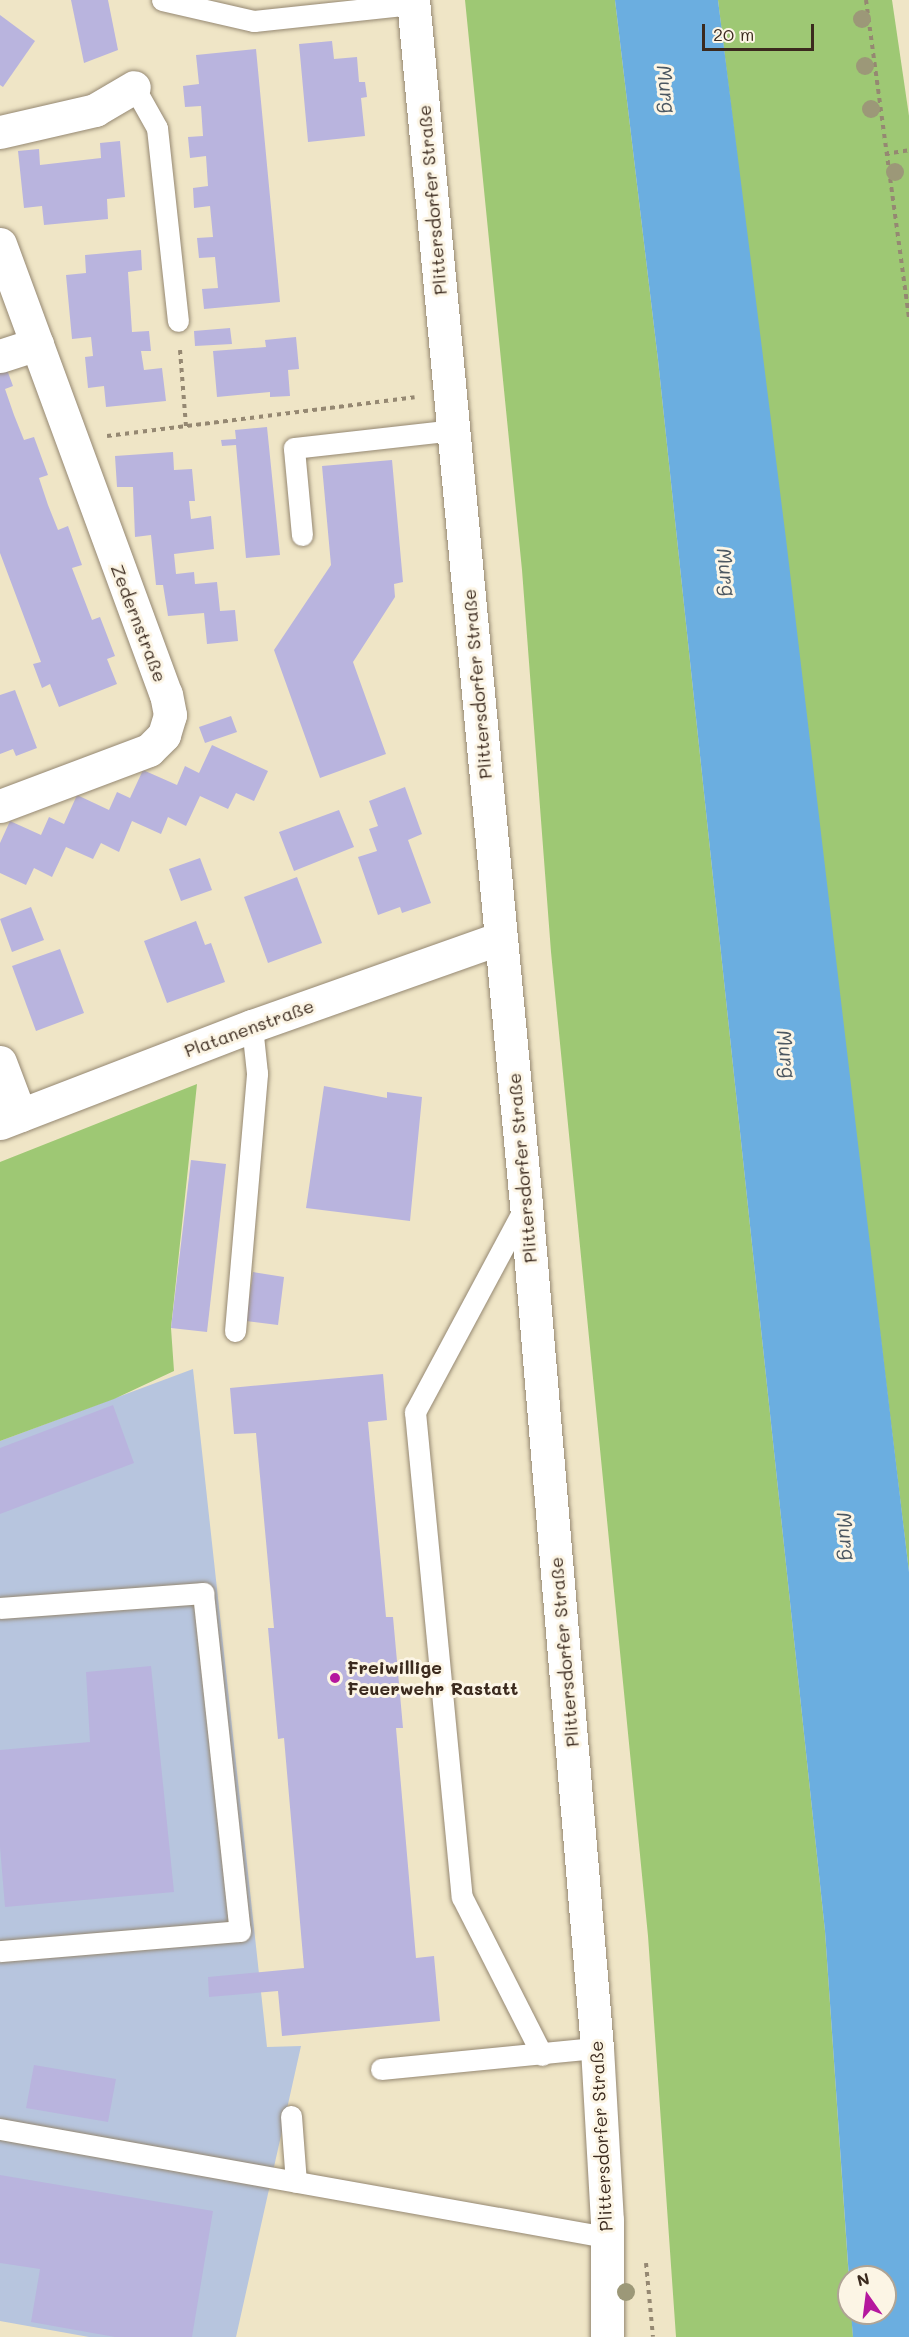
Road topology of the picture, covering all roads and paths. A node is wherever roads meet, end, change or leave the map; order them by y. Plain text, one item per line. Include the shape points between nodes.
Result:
1 (162, 0) edge
2 (866, 0) edge
3 (414, 2) edge
4 (134, 87) joint
5 (0, 132) edge
6 (909, 150) edge
7 (885, 154) junction
8 (0, 244) edge
9 (909, 320) edge
10 (178, 321) joint
11 (36, 344) junction
12 (0, 356) edge
13 (450, 393) junction
14 (186, 427) junction
15 (454, 430) junction
16 (71, 441) junction
17 (302, 535) dead end
18 (0, 806) edge
19 (500, 938) junction
20 (252, 1026) junction
21 (0, 1062) edge
22 (10, 1119) edge
23 (526, 1204) junction
24 (235, 1331) dead end
25 (0, 1608) edge
26 (0, 1951) edge
27 (597, 2048) junction
28 (542, 2055) junction
29 (381, 2069) dead end
30 (291, 2116) dead end
31 (0, 2129) edge
32 (296, 2182) junction
33 (606, 2237) junction
34 (607, 2337) edge

1 - 3 lane via 254,21
2 - 7 path
3 - 13 street, Plittersdorfer Straße
4 - 5 street via 95,110
4 - 10 lane via 157,128
6 - 7 path
7 - 9 path
8 - 11 street, Zedernstraße
10 - 14 path
11 - 12 street
11 - 16 street, Zedernstraße
13 - 14 path
13 - 15 street, Plittersdorfer Straße
14 - 16 path
15 - 17 lane via 294,448
15 - 19 street, Plittersdorfer Straße
16 - 18 street, Zedernstraße via 166,694 170,715 164,735 149,750
19 - 20 street, Platanenstraße
19 - 23 street, Plittersdorfer Straße
20 - 22 street, Platanenstraße
20 - 24 lane via 257,1073
21 - 22 street
23 - 27 street, Plittersdorfer Straße
23 - 28 lane via 415,1412 462,1897
25 - 26 lane via 203,1593 240,1931
27 - 28 lane
27 - 33 street, Plittersdorfer Straße
28 - 29 lane
30 - 32 lane
31 - 32 lane
32 - 33 lane
33 - 34 street, Plittersdorfer Straße

